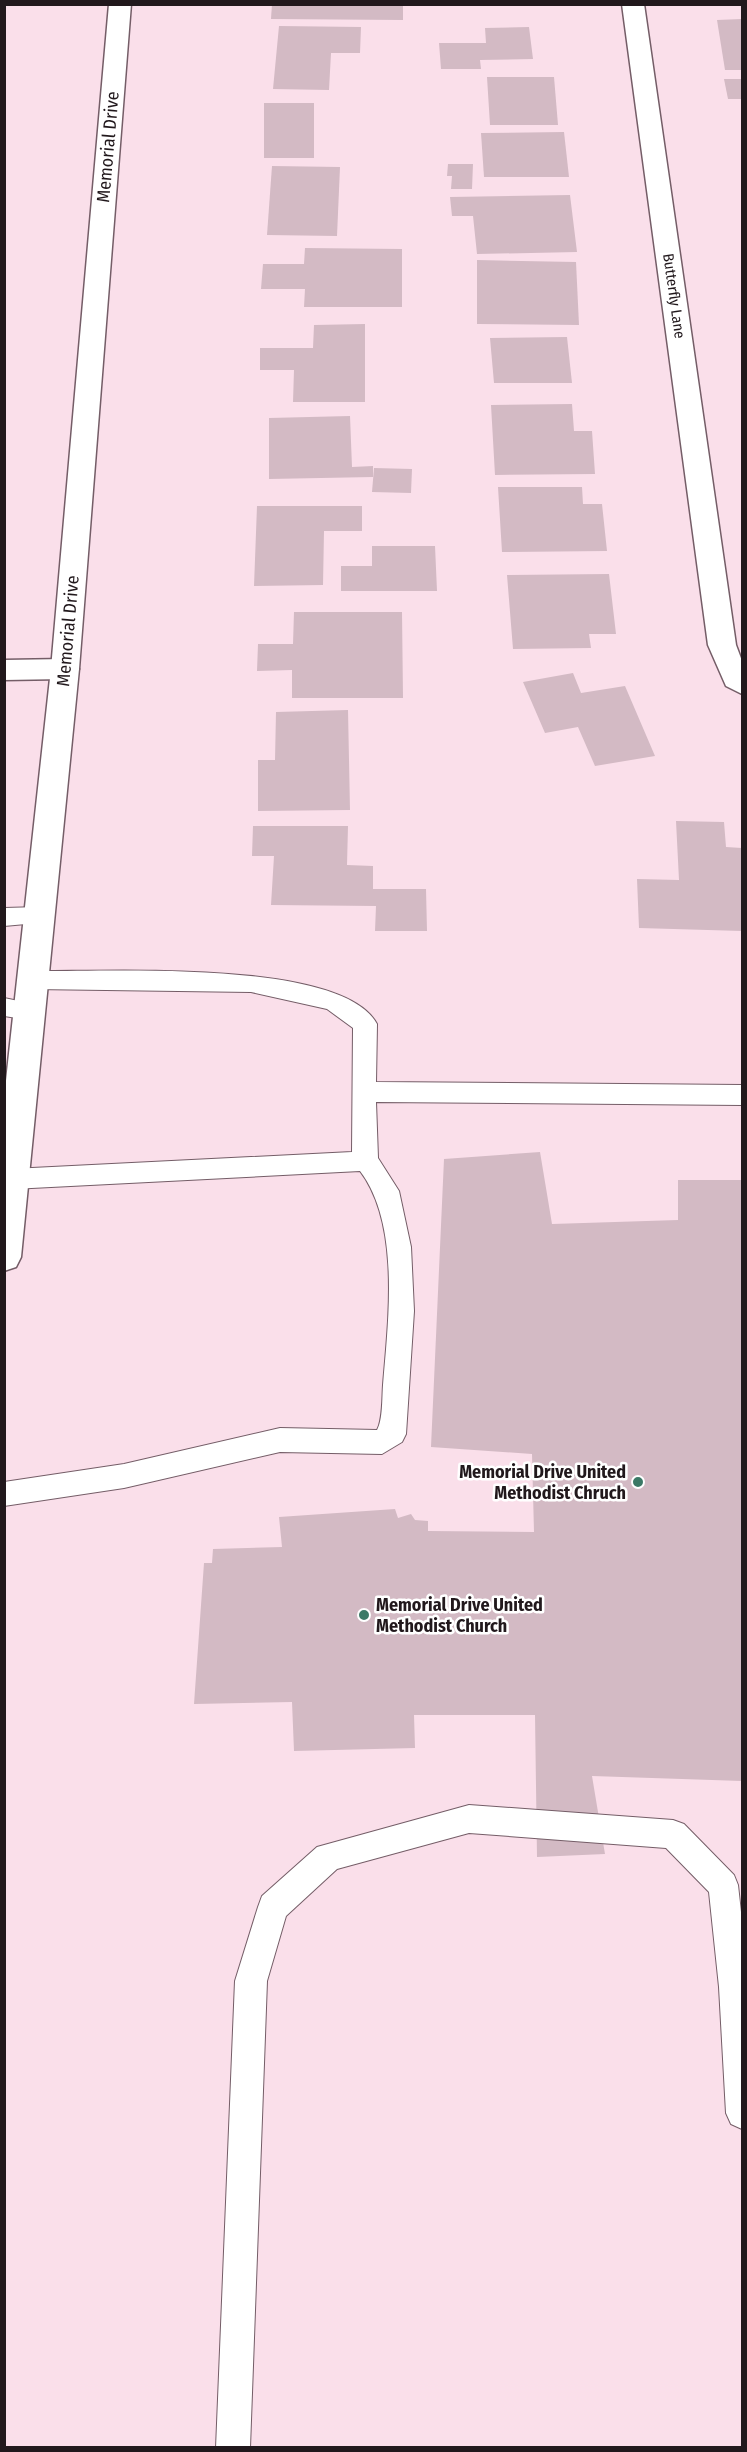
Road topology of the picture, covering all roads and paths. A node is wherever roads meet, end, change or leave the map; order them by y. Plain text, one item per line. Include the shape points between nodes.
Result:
1 (120, 4) edge
2 (633, 4) edge
3 (65, 669) junction
4 (4, 670) edge
5 (742, 684) edge
6 (40, 916) junction
7 (4, 917) edge
8 (33, 980) junction
9 (17, 1009) edge
10 (364, 1092) junction
11 (742, 1095) edge
12 (366, 1161) junction
13 (12, 1179) junction
14 (4, 1257) edge
15 (4, 1494) edge
16 (742, 2114) edge
17 (233, 2448) edge

1 - 3 main road, Memorial Drive
2 - 5 main road, Butterfly Lane via 722,645 736,679
3 - 4 main road
3 - 6 main road, Memorial Drive
6 - 7 lane
6 - 8 main road, Memorial Drive
8 - 9 main road, Memorial Drive
8 - 10 lane via 251,983 334,1001 365,1024
9 - 13 main road, Memorial Drive
10 - 11 lane
10 - 12 lane
12 - 13 lane
12 - 15 lane via 386,1190 399,1256 398,1360 392,1434 382,1442 280,1440 124,1476
13 - 14 main road, Memorial Drive
16 - 17 lane via 735,1987 723,1885 673,1834 469,1819 328,1857 273,1907 251,1981

